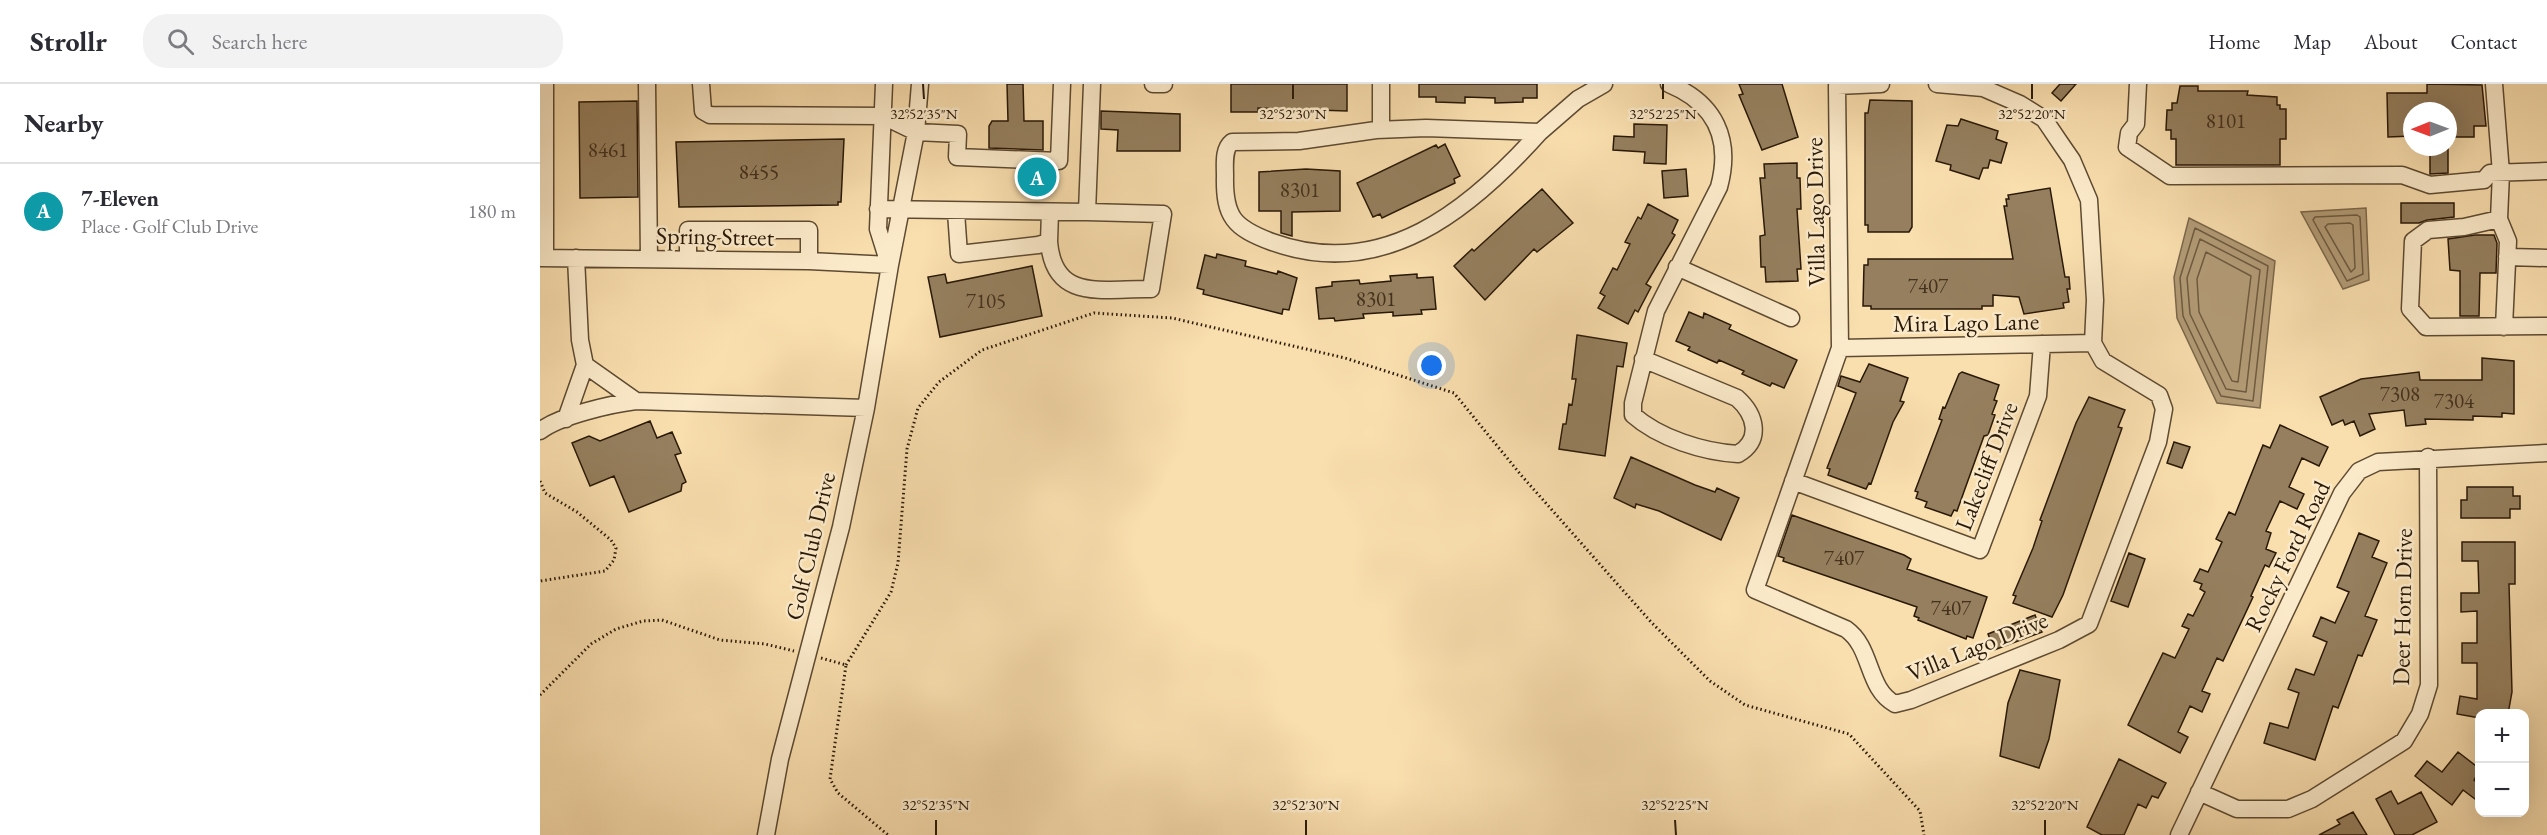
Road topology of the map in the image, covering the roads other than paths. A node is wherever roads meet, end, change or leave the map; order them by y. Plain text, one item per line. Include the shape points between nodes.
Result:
1 (545, 84) edge
2 (647, 84) edge
3 (701, 84) edge
4 (884, 84) edge
5 (920, 84) edge
6 (1062, 84) edge
7 (1092, 84) edge
8 (1153, 84) edge
9 (1164, 84) edge
10 (1381, 84) edge
11 (1604, 84) edge
12 (1669, 84) edge
13 (1881, 84) edge
14 (1937, 84) edge
15 (2138, 84) edge
16 (2494, 84) edge
17 (1984, 85) edge
18 (883, 116) junction
19 (1381, 130) junction
20 (916, 132) junction
21 (1540, 132) junction
22 (2547, 171) edge
23 (2501, 173) junction
24 (878, 209) junction
25 (902, 210) junction
26 (956, 212) junction
27 (1050, 212) junction
28 (1087, 212) junction
29 (2499, 219) junction
30 (1049, 242) junction
31 (2506, 257) junction
32 (543, 258) edge
33 (576, 258) junction
34 (2547, 258) edge
35 (649, 259) junction
36 (688, 260) junction
37 (809, 261) junction
38 (890, 265) junction
39 (1677, 267) junction
40 (1791, 318) dead end
41 (2547, 326) edge
42 (2504, 327) junction
43 (2093, 343) junction
44 (2042, 344) junction
45 (1840, 348) junction
46 (1643, 359) junction
47 (585, 364) junction
48 (636, 401) junction
49 (866, 408) junction
50 (566, 419) junction
51 (540, 431) edge
52 (2547, 453) edge
53 (2428, 457) junction
54 (1793, 481) junction
55 (2199, 792) junction
56 (766, 835) edge
57 (2179, 835) edge

1 - 32 street
2 - 35 street
3 - 18 street via 701,105 710,115
4 - 18 street, Golf Club Drive
5 - 20 street, Golf Club Drive
6 - 20 street via 1059,161 957,157 958,134
7 - 28 street
8 - 9 street
10 - 19 street
11 - 21 street via 1578,99
12 - 39 street via 1688,94 1716,120 1723,149 1719,187
13 - 45 street, Villa Lago Drive via 1838,86
14 - 17 street
15 - 23 street via 2136,124 2129,133 2127,147 2170,176 2402,175 2430,185 2484,180 2490,173
16 - 23 street
17 - 43 street via 2044,119 2072,160 2089,200 2094,265
18 - 20 street
18 - 24 street, Golf Club Drive
19 - 21 street via 1477,128
19 - 21 street via 1307,141 1232,142 1225,157 1228,210 1241,228 1280,244 1330,253 1373,250 1417,235 1447,216 1491,183
20 - 25 street, Golf Club Drive
22 - 23 street
23 - 29 street
24 - 25 street
24 - 38 street, Golf Club Drive via 878,229
25 - 26 street
25 - 38 street, Golf Club Drive
26 - 27 street
26 - 30 street via 959,254
27 - 28 street
27 - 30 street
28 - 30 street via 1163,214 1151,289 1075,288 1060,278 1050,256
29 - 31 street via 2508,241
29 - 42 street via 2428,230 2413,242 2410,309 2426,327
31 - 34 street
31 - 42 street
32 - 33 street, Spring Street
33 - 35 street, Spring Street
33 - 47 street
35 - 36 street, Spring Street
36 - 37 street, Spring Street
36 - 37 street via 688,230 809,230
37 - 38 street, Spring Street
38 - 49 street, Golf Club Drive
39 - 40 street
39 - 46 street via 1656,311
41 - 42 street
43 - 44 street, Mira Lago Lane
43 - 54 street, Villa Lago Drive via 2103,361 2158,395 2164,409 2158,442 2088,624 2059,640 1911,700 1895,704 1883,697 1857,636 1755,590
44 - 45 street, Mira Lago Lane
44 - 54 street, Lakecliff Drive via 2038,396 1980,550
45 - 54 street, Villa Lago Drive
46 - 46 street via 1737,398 1754,421 1751,444 1738,454 1723,453 1673,438 1635,417 1633,403
47 - 48 street
47 - 50 street
48 - 49 street
48 - 50 street
49 - 56 street, Golf Club Drive via 809,655 780,759
50 - 51 street
52 - 53 street, Rocky Ford Road
53 - 55 street, Rocky Ford Road via 2378,462 2359,471 2342,493
53 - 55 street, Deer Horn Drive via 2429,685 2420,714 2404,741 2312,799 2288,809 2237,809
55 - 57 street, Rocky Ford Road

